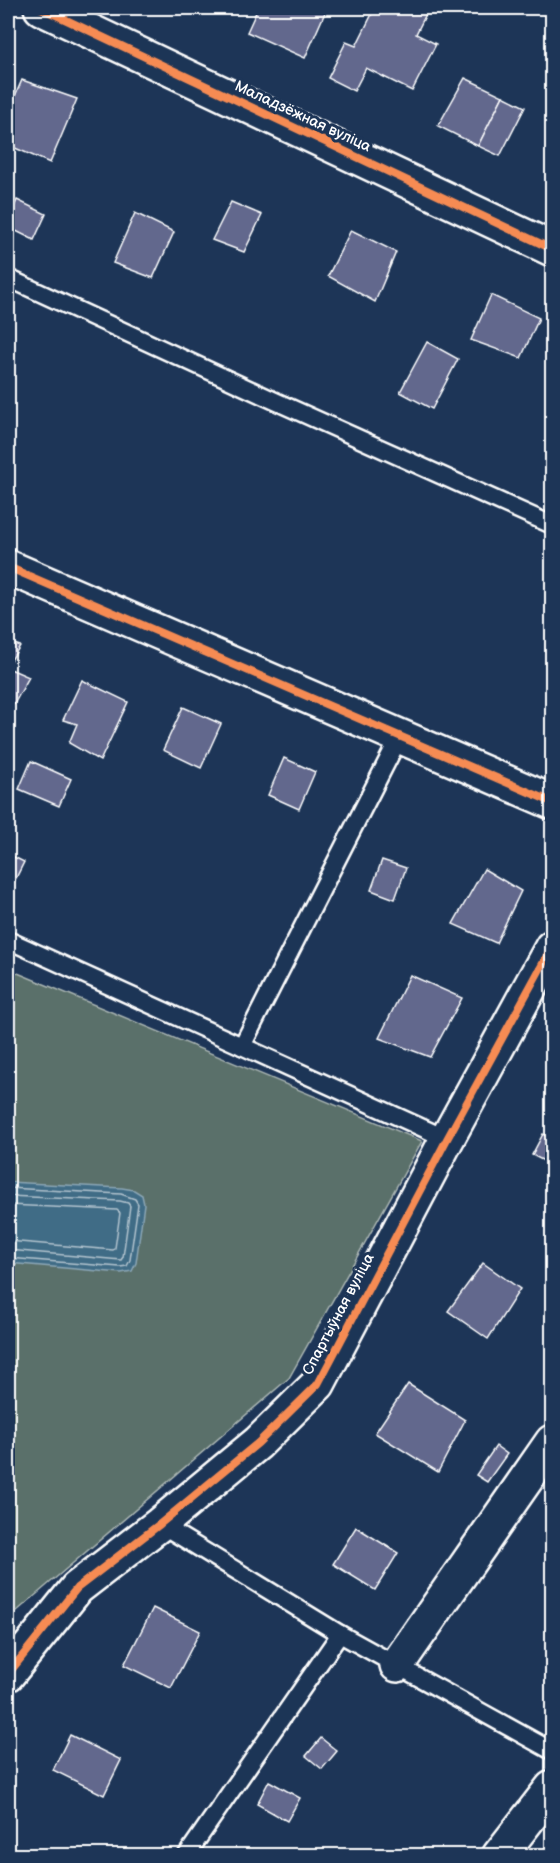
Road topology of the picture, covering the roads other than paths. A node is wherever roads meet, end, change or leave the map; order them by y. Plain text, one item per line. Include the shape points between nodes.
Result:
1 (41, 8) edge
2 (552, 249) edge
3 (8, 278) edge
4 (552, 525) edge
5 (8, 567) edge
6 (400, 736) junction
7 (552, 802) edge
8 (8, 940) edge
9 (552, 947) edge
10 (242, 1046) junction
11 (447, 1139) junction
12 (552, 1442) edge
13 (160, 1524) junction
14 (340, 1634) junction
15 (397, 1665) junction
16 (8, 1674) edge
17 (552, 1751) edge
18 (552, 1788) edge
19 (186, 1856) edge
20 (499, 1856) edge

1 - 2 street, Маладзёжная вуліца
3 - 4 lane
5 - 6 street
6 - 7 street
6 - 10 lane
8 - 10 lane
9 - 11 street, Спартыўная вуліца
10 - 11 lane
11 - 13 street, Спартыўная вуліца via 318,1384 258,1443
12 - 15 street
13 - 14 lane
13 - 16 street, Спартыўная вуліца via 77,1588
14 - 15 lane
14 - 19 lane
15 - 17 lane
18 - 20 street

